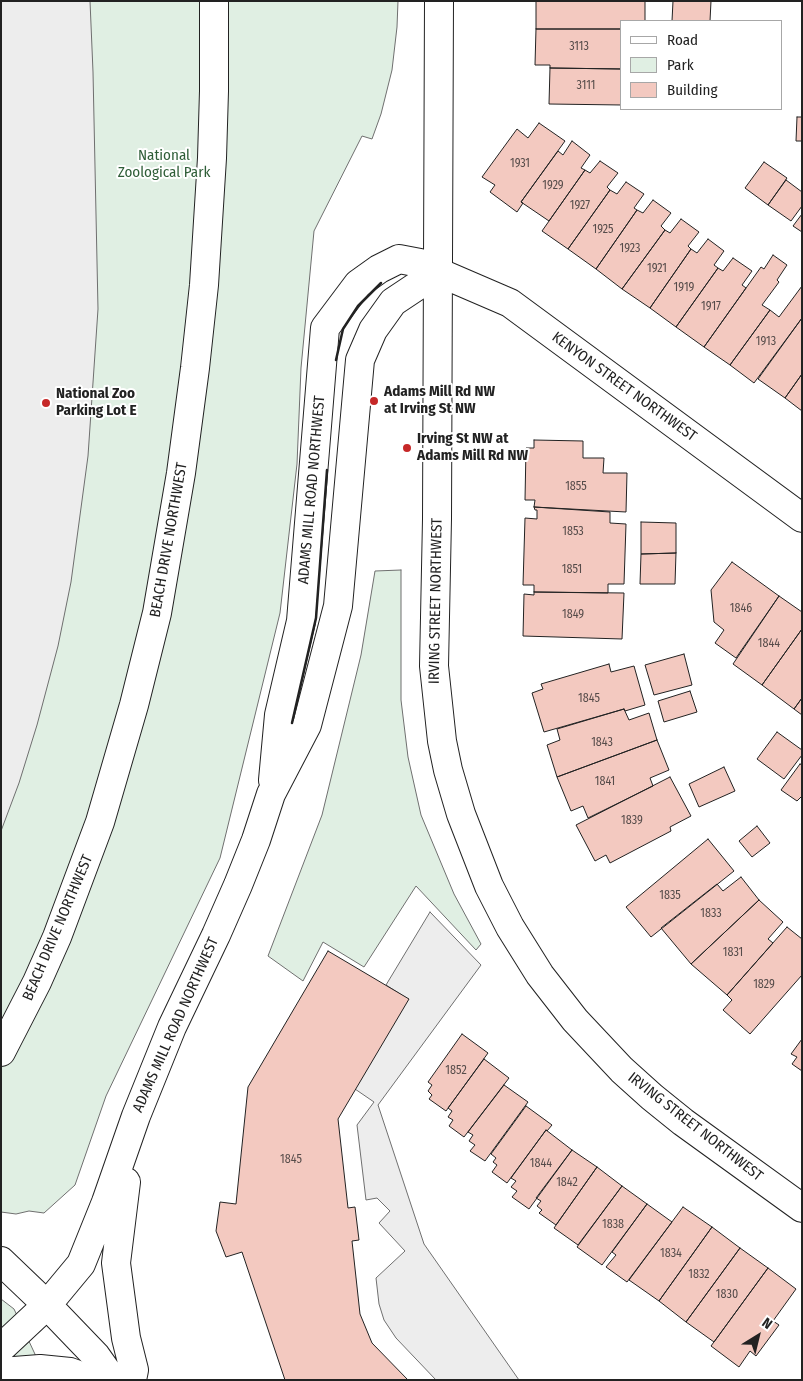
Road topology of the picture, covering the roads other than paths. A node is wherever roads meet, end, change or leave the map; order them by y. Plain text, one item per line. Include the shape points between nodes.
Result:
1 (214, 1) edge
2 (439, 1) edge
3 (438, 272) junction
4 (802, 518) edge
5 (271, 794) junction
6 (1, 1052) edge
7 (136, 1116) junction
8 (802, 1208) edge
9 (1, 1261) edge
10 (47, 1305) junction
11 (1, 1348) edge
12 (1, 1372) edge
13 (92, 1380) edge
14 (113, 1380) edge
15 (132, 1380) edge

1 - 6 street, BEACH DRIVE NORTHWEST via 212,148 204,285 171,539 124,743 97,832 57,937
2 - 3 street
3 - 4 street, KENYON STREET NORTHWEST via 510,303
3 - 5 street, ADAMS MILL ROAD NORTHWEST via 393,302 373,330 360,360 338,606 307,724
3 - 5 street, ADAMS MILL ROAD NORTHWEST via 420,263 399,259 378,268 358,284 325,328 301,621 279,714
3 - 8 street, IRVING STREET NORTHWEST via 434,666 448,770 471,843 489,886 525,952 593,1041 668,1109
5 - 7 street, ADAMS MILL ROAD NORTHWEST via 238,885 172,1027
7 - 10 street, ADAMS MILL ROAD NORTHWEST via 81,1264
7 - 15 street via 116,1263 126,1338 134,1370
9 - 10 street
10 - 11 street, ADAMS MILL ROAD NORTHWEST
10 - 14 street via 96,1356
12 - 13 street via 40,1369 70,1372

